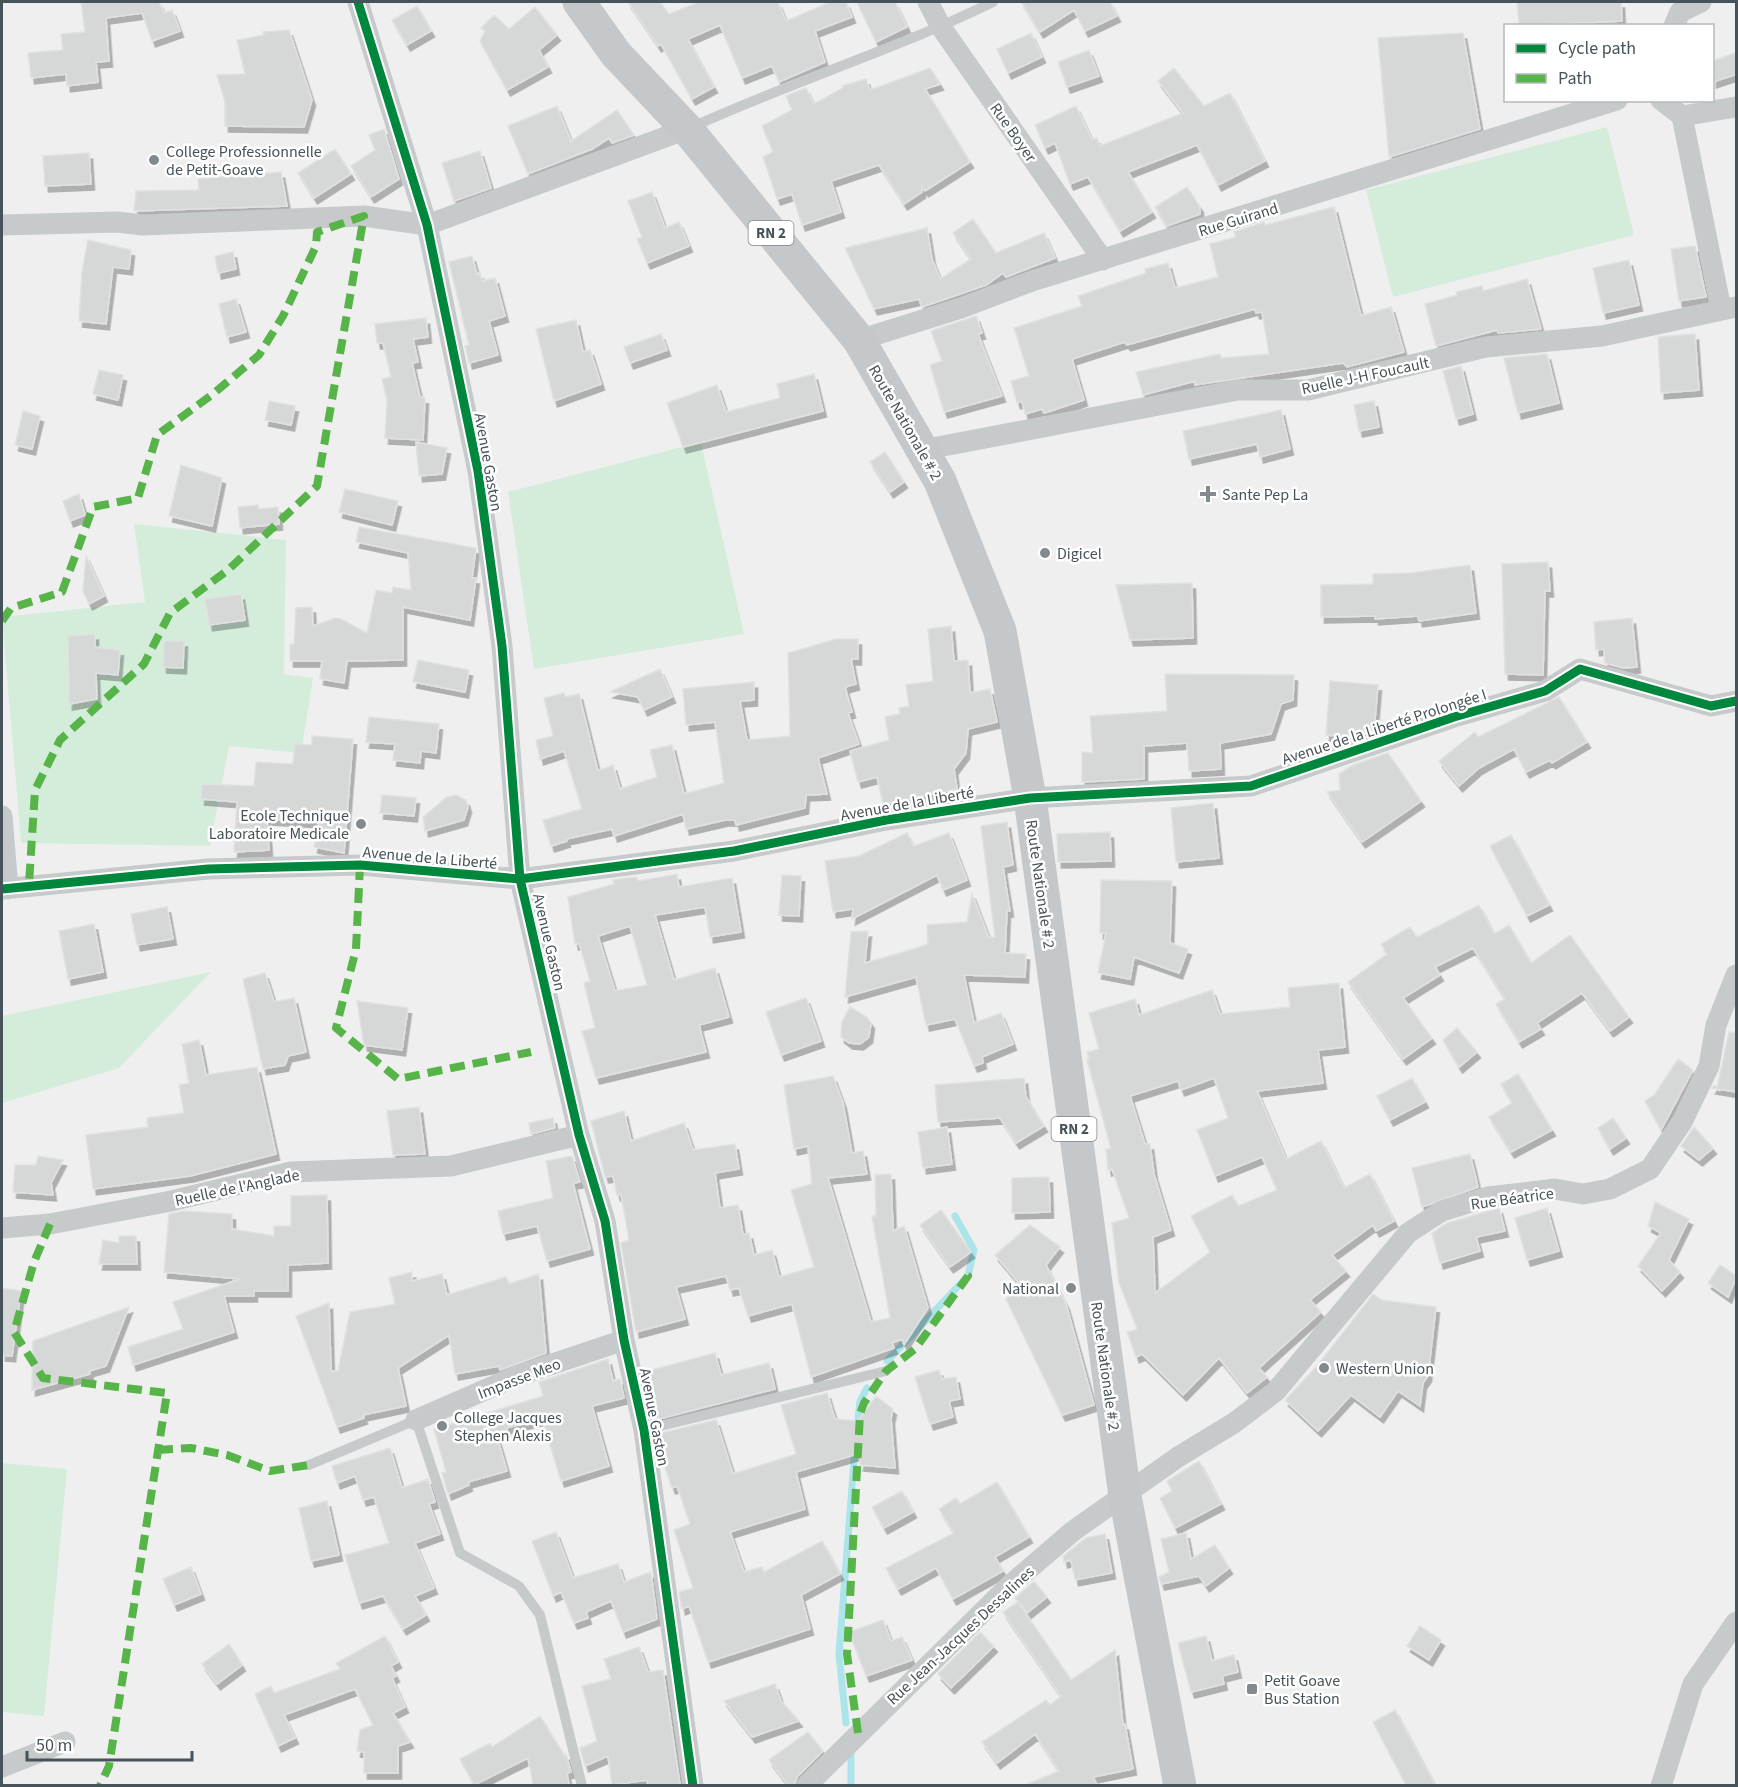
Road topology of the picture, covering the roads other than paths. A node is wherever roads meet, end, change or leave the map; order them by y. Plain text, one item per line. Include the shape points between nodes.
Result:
1 (358, 2) edge
2 (579, 2) edge
3 (928, 2) edge
4 (993, 2) edge
5 (1701, 2) edge
6 (1678, 13) edge
7 (941, 27) junction
8 (1611, 102) edge
9 (1664, 102) edge
10 (1737, 107) edge
11 (1682, 116) junction
12 (687, 129) junction
13 (2, 225) edge
14 (427, 225) junction
15 (1103, 260) junction
16 (1729, 308) edge
17 (859, 340) junction
18 (922, 450) junction
19 (1737, 701) edge
20 (1030, 798) junction
21 (2, 816) edge
22 (520, 879) junction
23 (5, 889) edge
24 (1737, 975) edge
25 (579, 1135) junction
26 (2, 1228) edge
27 (624, 1340) junction
28 (886, 1371) dead end
29 (416, 1420) junction
30 (644, 1430) junction
31 (309, 1465) dead end
32 (1125, 1496) junction
33 (1737, 1623) edge
34 (65, 1742) dead end
35 (2, 1767) edge
36 (582, 1785) edge
37 (693, 1785) edge
38 (806, 1785) edge
39 (1180, 1785) edge
40 (1661, 1785) edge

1 - 14 street, Avenue Gaston
2 - 12 main road, Route Nationale # 2 / RN 2 via 616,54
3 - 7 street, Rue Boyer
4 - 7 lane
5 - 6 street
7 - 12 lane
7 - 15 street, Rue Boyer
8 - 15 street, Rue Guirand
9 - 11 street
10 - 11 street
11 - 16 street
12 - 14 street
12 - 17 main road, Route Nationale # 2 / RN 2
13 - 14 street via 143,225 364,216
14 - 22 street, Avenue Gaston via 479,483 502,646
15 - 17 street, Rue Guirand
16 - 18 street, Ruelle J-H Foucault via 1602,336 1486,347 1308,390 1238,390
17 - 18 main road, Route Nationale # 2 / RN 2
18 - 20 main road, Route Nationale # 2 / RN 2 via 940,481 1000,631
19 - 20 street, Avenue de la Liberté Prolongée I via 1711,706 1580,669 1545,691 1454,717 1251,786
20 - 22 street, Avenue de la Liberté via 886,820 734,851
20 - 32 main road, Route Nationale # 2 / RN 2
21 - 23 street
22 - 23 street, Avenue de la Liberté via 360,865 208,869
22 - 25 street, Avenue Gaston
24 - 32 street, Rue Béatrice via 1716,1025 1709,1066 1682,1122 1650,1169 1610,1189 1583,1194 1555,1189 1488,1197 1442,1211 1408,1233 1276,1391
25 - 26 street, Ruelle de l'Anglade via 451,1166 291,1172 171,1201 50,1224
25 - 27 street, Avenue Gaston via 605,1221
27 - 29 street, Impasse Meo via 517,1377
27 - 30 street, Avenue Gaston
28 - 30 lane
29 - 31 lane
29 - 36 lane via 460,1553 519,1586 540,1615
30 - 37 street, Avenue Gaston
32 - 38 street, Rue Jean-Jacques Dessalines via 1073,1531 1009,1586
32 - 39 main road, Route Nationale # 2 / RN 2
33 - 40 street via 1693,1684
34 - 35 street

